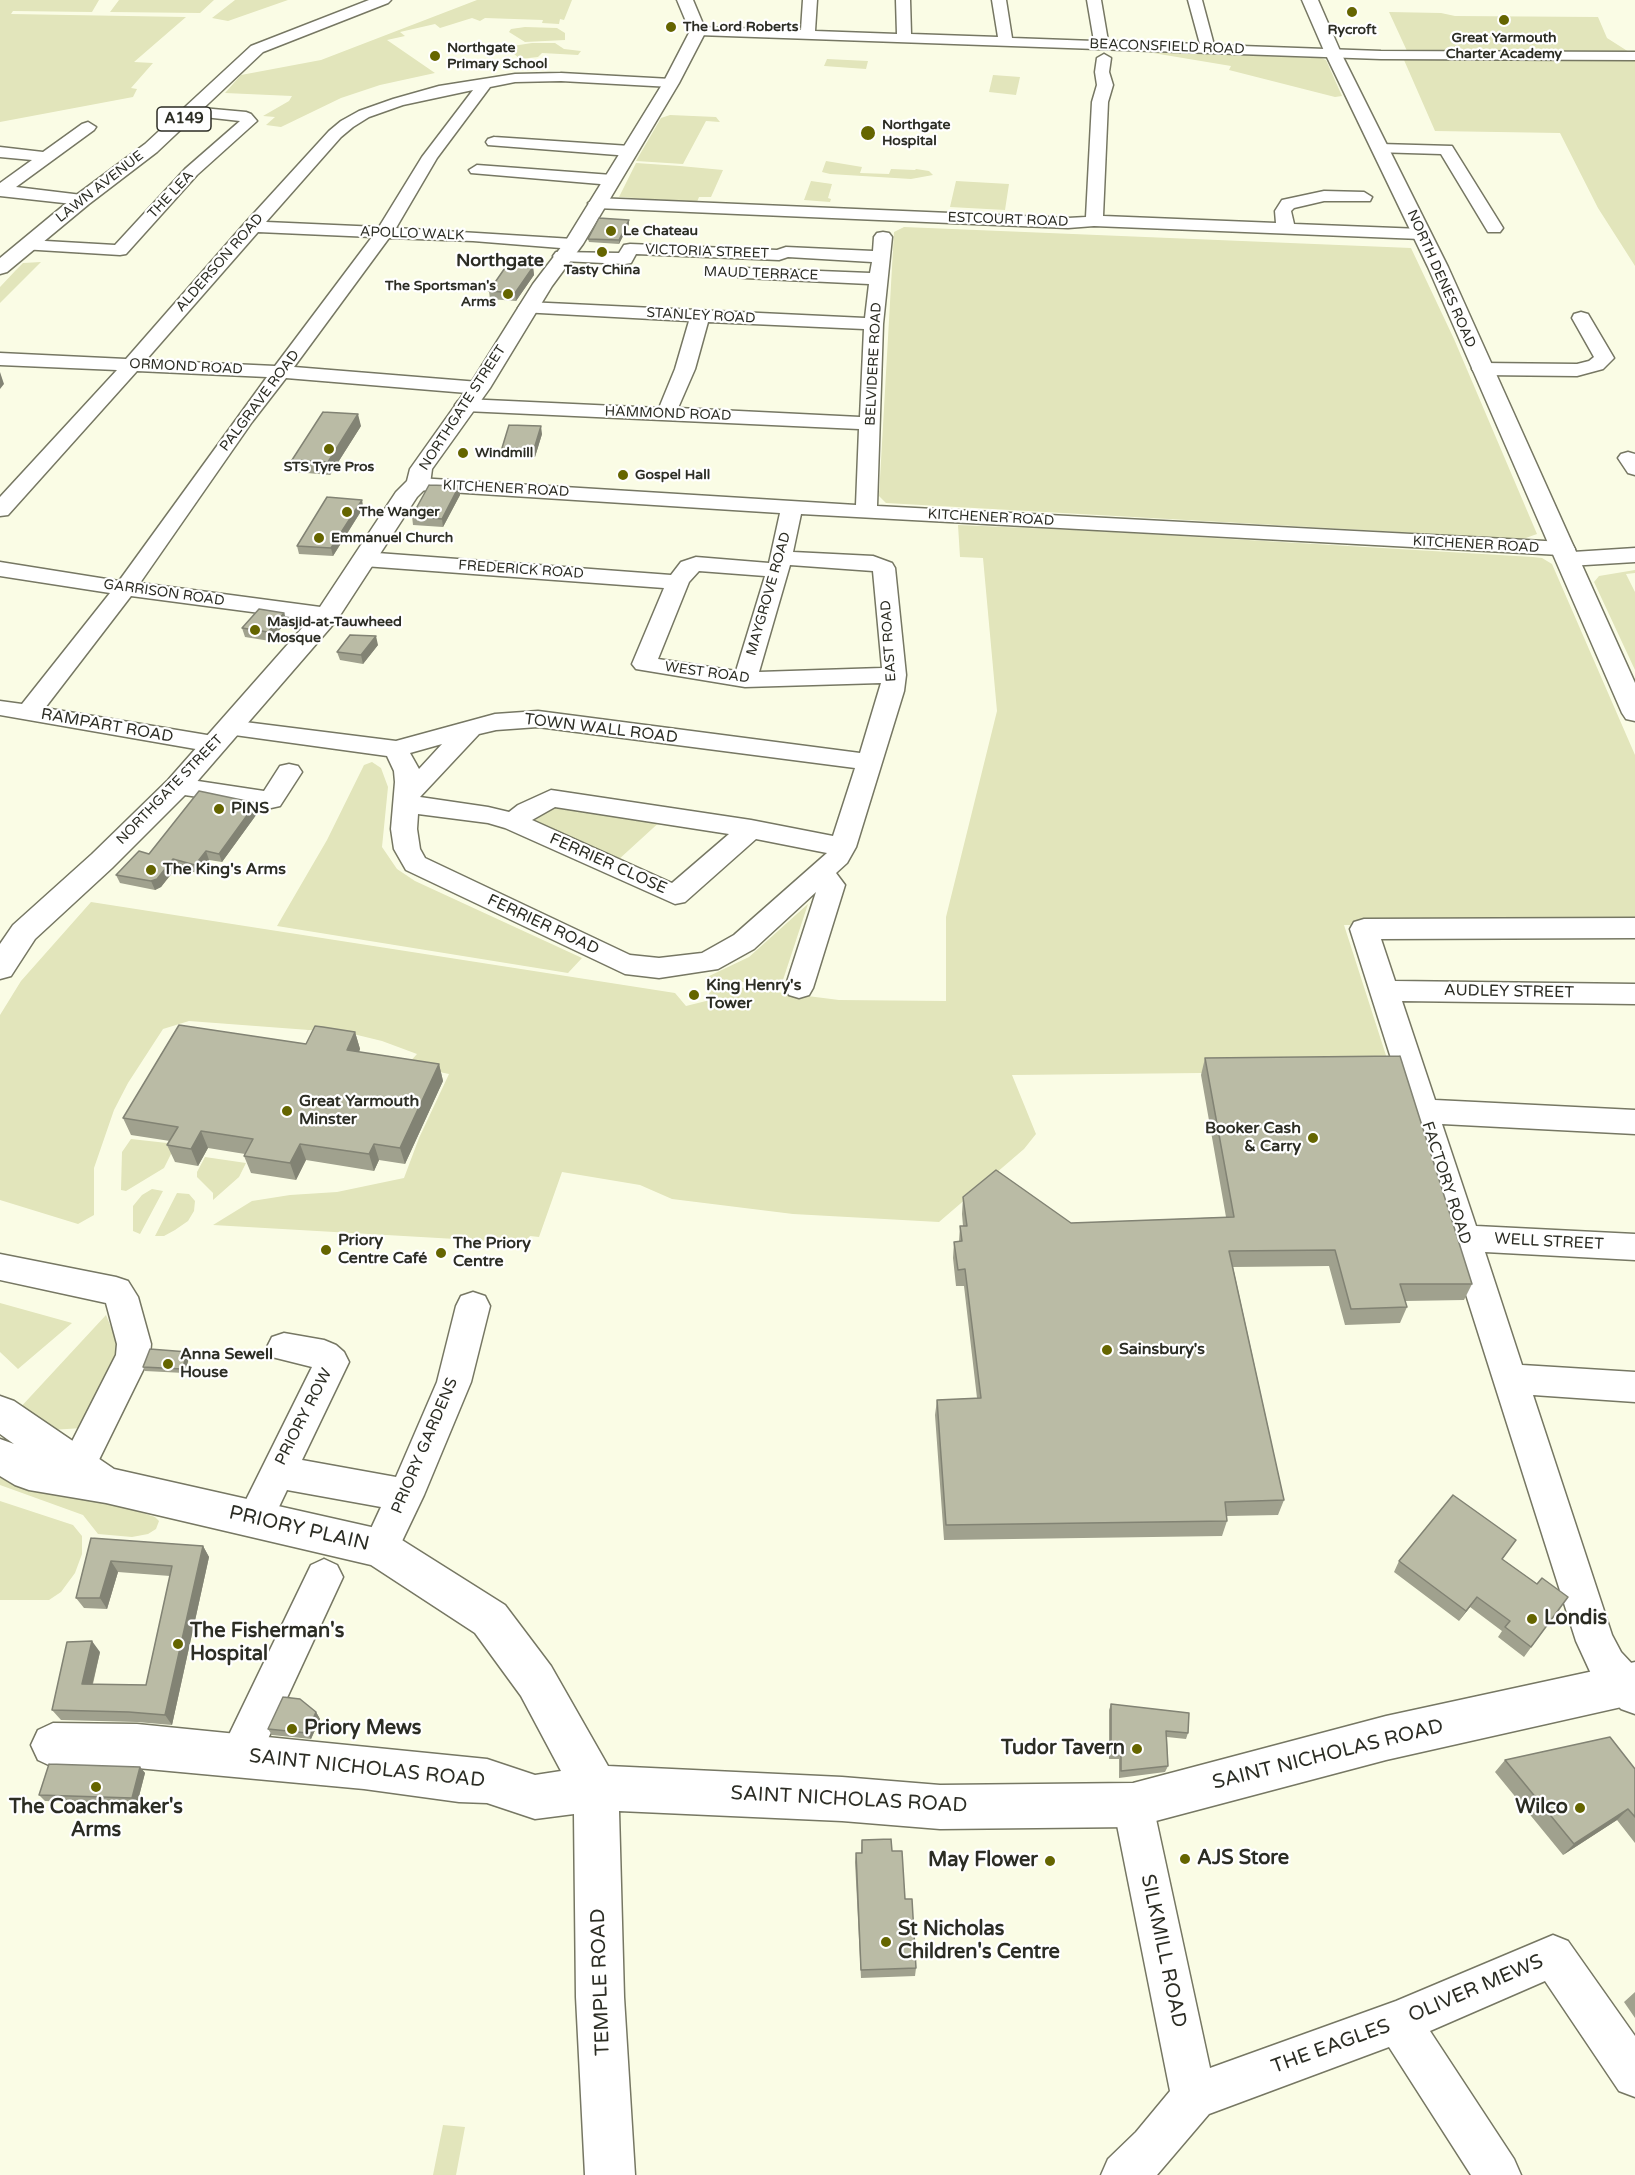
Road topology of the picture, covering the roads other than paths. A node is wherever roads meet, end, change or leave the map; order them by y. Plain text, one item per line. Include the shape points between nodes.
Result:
1 (383, 0) edge
2 (686, 0) edge
3 (810, 0) edge
4 (903, 0) edge
5 (999, 0) edge
6 (1094, 0) edge
7 (1195, 0) edge
8 (1310, 0) edge
9 (698, 31) junction
10 (807, 35) junction
11 (904, 38) junction
12 (1006, 42) junction
13 (1208, 49) junction
14 (1103, 52) junction
15 (1334, 53) junction
16 (1635, 56) edge
17 (671, 83) junction
18 (482, 84) junction
19 (192, 112) junction
20 (78, 130) dead end
21 (494, 142) dead end
22 (1380, 149) junction
23 (630, 151) junction
24 (0, 152) edge
25 (45, 157) junction
26 (477, 170) dead end
27 (612, 180) junction
28 (1, 191) edge
29 (1364, 197) dead end
30 (82, 200) junction
31 (596, 203) junction
32 (796, 212) junction
33 (885, 216) junction
34 (503, 221) dead end
35 (1094, 221) junction
36 (252, 227) junction
37 (1494, 228) dead end
38 (1286, 230) junction
39 (384, 232) junction
40 (1421, 234) junction
41 (494, 237) junction
42 (28, 245) junction
43 (567, 250) junction
44 (786, 252) junction
45 (881, 257) junction
46 (0, 268) edge
47 (722, 272) dead end
48 (879, 279) junction
49 (527, 308) junction
50 (700, 316) junction
51 (1581, 318) dead end
52 (874, 324) junction
53 (0, 359) edge
54 (131, 364) junction
55 (1482, 369) junction
56 (282, 372) junction
57 (472, 396) junction
58 (666, 414) junction
59 (871, 423) junction
60 (418, 484) junction
61 (792, 507) junction
62 (0, 510) edge
63 (866, 512) junction
64 (1566, 554) junction
65 (1635, 555) edge
66 (364, 559) junction
67 (780, 564) junction
68 (0, 569) edge
69 (678, 582) junction
70 (124, 588) junction
71 (328, 615) junction
72 (894, 675) junction
73 (745, 680) junction
74 (0, 708) edge
75 (1635, 712) edge
76 (28, 713) junction
77 (470, 729) junction
78 (221, 736) junction
79 (396, 749) junction
80 (870, 762) junction
81 (289, 772) dead end
82 (178, 786) junction
83 (407, 798) junction
84 (514, 822) junction
85 (751, 829) junction
86 (843, 847) junction
87 (820, 873) junction
88 (1635, 928) edge
89 (744, 942) joint
90 (0, 968) edge
91 (799, 988) dead end
92 (1384, 991) junction
93 (1635, 994) edge
94 (1422, 1111) junction
95 (1635, 1122) edge
96 (1464, 1238) junction
97 (1635, 1247) edge
98 (0, 1266) edge
99 (473, 1306) dead end
100 (284, 1347) dead end
101 (1511, 1379) junction
102 (1635, 1387) edge
103 (0, 1413) edge
104 (45, 1442) junction
105 (0, 1457) edge
106 (277, 1472) junction
107 (92, 1475) junction
108 (406, 1495) junction
109 (255, 1518) junction
110 (380, 1548) junction
111 (324, 1578) dead end
112 (1632, 1688) edge
113 (53, 1744) dead end
114 (240, 1755) junction
115 (596, 1788) junction
116 (1133, 1805) junction
117 (1398, 2022) junction
118 (1635, 2075) edge
119 (1194, 2097) junction
120 (610, 2175) edge
121 (1124, 2175) edge
122 (1498, 2175) edge

1 - 19 street, LAWN AVENUE / A149 via 257,50
2 - 9 street
3 - 10 street
4 - 11 street
5 - 12 street
6 - 14 street
7 - 13 street
8 - 15 street, NORTH DENES ROAD
9 - 10 street, BEACONSFIELD ROAD
9 - 17 street, NORTHGATE STREET
10 - 11 street, BEACONSFIELD ROAD
11 - 12 street, BEACONSFIELD ROAD
12 - 14 street, BEACONSFIELD ROAD
13 - 14 street, BEACONSFIELD ROAD
13 - 15 street, BEACONSFIELD ROAD
14 - 35 street via 1105,85 1100,102
15 - 16 street, BEACONSFIELD ROAD
15 - 22 street, NORTH DENES ROAD
17 - 18 street, ALDERSON ROAD via 530,77
17 - 23 street, NORTHGATE STREET
18 - 36 street, ALDERSON ROAD via 398,102 346,124
18 - 39 street, PALGRAVE ROAD via 430,157
19 - 30 street, LAWN AVENUE / A149
19 - 42 street, THE LEA via 246,117 249,121 191,172 120,250
20 - 25 street
21 - 23 street
22 - 37 street via 1446,149
22 - 40 street, NORTH DENES ROAD
23 - 27 street, NORTHGATE STREET
24 - 25 street
25 - 28 street
26 - 27 street
27 - 31 street, NORTHGATE STREET
28 - 30 street
29 - 38 street via 1322,188 1284,207
30 - 42 street, LAWN AVENUE / A149
31 - 32 street, ESTCOURT ROAD
31 - 43 street, NORTHGATE STREET
32 - 33 street, ESTCOURT ROAD
32 - 44 street
33 - 35 street, ESTCOURT ROAD
33 - 45 street, BELVIDERE ROAD
34 - 41 street
35 - 38 street, ESTCOURT ROAD
36 - 39 street, APOLLO WALK
36 - 54 street, ALDERSON ROAD
38 - 40 street, ESTCOURT ROAD
39 - 41 street, APOLLO WALK
39 - 56 street, PALGRAVE ROAD
40 - 55 street, NORTH DENES ROAD
41 - 43 street, APOLLO WALK
42 - 46 street, LAWN AVENUE / A149
43 - 44 street, VICTORIA STREET via 625,259 630,249 779,255
43 - 49 street, NORTHGATE STREET
44 - 45 street
45 - 48 street, BELVIDERE ROAD
47 - 48 street, MAUD TERRACE
48 - 52 street, BELVIDERE ROAD
49 - 50 street, STANLEY ROAD
49 - 57 street, NORTHGATE STREET
50 - 52 street, STANLEY ROAD
50 - 58 street via 685,369
51 - 55 street via 1604,358 1596,365 1577,370
52 - 59 street, BELVIDERE ROAD
53 - 54 street, ORMOND ROAD
54 - 56 street, ORMOND ROAD
54 - 62 street, ALDERSON ROAD
55 - 64 street, NORTH DENES ROAD
56 - 57 street, ORMOND ROAD
56 - 70 street, PALGRAVE ROAD
57 - 58 street, HAMMOND ROAD
57 - 60 street, NORTHGATE STREET via 421,469
58 - 59 street, HAMMOND ROAD
59 - 63 street, BELVIDERE ROAD
60 - 61 street, KITCHENER ROAD via 717,494
60 - 66 street, NORTHGATE STREET via 408,492
61 - 63 street, KITCHENER ROAD
61 - 67 street, MAYGROVE ROAD
63 - 64 street, KITCHENER ROAD
64 - 65 street, KITCHENER ROAD
64 - 75 street, NORTH DENES ROAD
66 - 69 street, FREDERICK ROAD
66 - 71 street, NORTHGATE STREET
67 - 69 street via 696,564 684,571
67 - 72 street, EAST ROAD via 873,563 884,568
67 - 73 street, MAYGROVE ROAD
68 - 70 street, GARRISON ROAD
69 - 73 street, WEST ROAD via 644,663
70 - 71 street, GARRISON ROAD
70 - 76 street, PALGRAVE ROAD
71 - 78 street, NORTHGATE STREET
72 - 73 street, WEST ROAD
72 - 80 street, EAST ROAD
74 - 76 street, RAMPART ROAD
76 - 78 street, RAMPART ROAD
77 - 79 street, TOWN WALL ROAD
77 - 80 street, TOWN WALL ROAD via 495,722 538,719
77 - 83 street
78 - 79 street, TOWN WALL ROAD
78 - 82 street, NORTHGATE STREET
79 - 83 street, FERRIER ROAD via 407,771
80 - 86 street, EAST ROAD
81 - 82 street via 271,800
82 - 90 street, NORTHGATE STREET via 24,932
83 - 84 street, FERRIER CLOSE
83 - 89 street, FERRIER ROAD via 404,829 407,849 415,864 625,964 680,968 708,962
84 - 85 street via 551,798
84 - 85 street, FERRIER CLOSE via 675,895
85 - 86 street
86 - 87 street, EAST ROAD
87 - 89 street, EAST ROAD
87 - 91 street via 832,885
88 - 92 street, FACTORY ROAD via 1364,929
92 - 93 street, AUDLEY STREET
92 - 94 street, FACTORY ROAD
94 - 95 street
94 - 96 street, FACTORY ROAD
96 - 97 street, WELL STREET
96 - 101 street, FACTORY ROAD
98 - 107 street via 116,1291 121,1297 134,1344 133,1356
99 - 108 street, PRIORY GARDENS via 454,1382
100 - 106 street, PRIORY ROW via 324,1355 332,1362
101 - 102 street
101 - 112 street, FACTORY ROAD via 1595,1641 1607,1665
103 - 104 street
104 - 105 street via 18,1447
104 - 107 street
105 - 107 street, PRIORY PLAIN via 29,1472
106 - 108 street
106 - 109 street, PRIORY ROW
107 - 109 street, PRIORY PLAIN
108 - 110 street, PRIORY GARDENS
109 - 110 street, PRIORY PLAIN
110 - 115 street, PRIORY PLAIN via 490,1618 536,1681
111 - 114 street
112 - 116 street, SAINT NICHOLAS ROAD via 1386,1738
113 - 114 street, SAINT NICHOLAS ROAD
114 - 115 street, SAINT NICHOLAS ROAD via 487,1781 535,1797
115 - 116 street, SAINT NICHOLAS ROAD via 940,1807
115 - 120 street, TEMPLE ROAD via 600,1997
116 - 119 street, SILKMILL ROAD
117 - 118 street, OLIVER MEWS via 1554,1956
117 - 119 street, THE EAGLES
117 - 122 street, THE EAGLES
119 - 121 street

